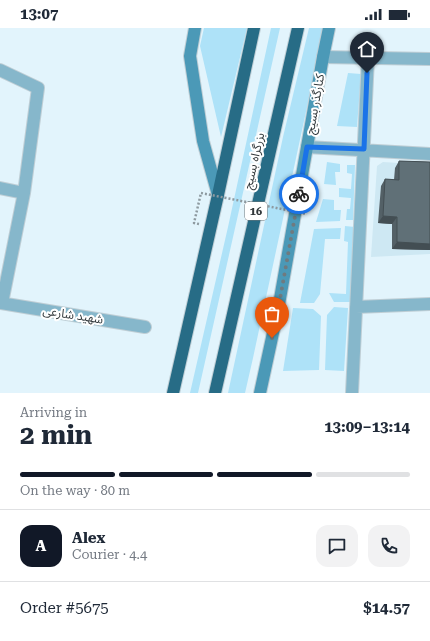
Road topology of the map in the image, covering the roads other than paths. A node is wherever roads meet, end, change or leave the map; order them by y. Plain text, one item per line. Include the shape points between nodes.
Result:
1 (195, 28) edge
2 (254, 28) edge
3 (298, 28) edge
4 (329, 28) edge
5 (323, 57) junction
6 (368, 58) junction
7 (430, 60) edge
8 (0, 70) edge
9 (307, 147) junction
10 (364, 149) junction
11 (430, 154) edge
12 (0, 188) edge
13 (24, 193) junction
14 (218, 195) junction
15 (1, 303) edge
16 (430, 304) edge
17 (356, 307) junction
18 (145, 327) dead end
19 (173, 393) edge
20 (214, 393) edge
21 (260, 393) edge
22 (352, 393) edge

1 - 14 main road via 190,56 203,141
2 - 14 highway
3 - 20 highway, بزرگراه بسیج / 16
4 - 5 main road, کنارگذر بسیج
5 - 6 street
5 - 9 main road, کنارگذر بسیج
6 - 7 street
6 - 10 street
8 - 13 street via 38,88
9 - 10 street
9 - 21 main road, کنارگذر بسیج via 278,310
10 - 11 street
10 - 17 street
12 - 13 street
13 - 15 street
14 - 19 highway
15 - 18 street, شهید شارعی
16 - 17 street
17 - 22 street

